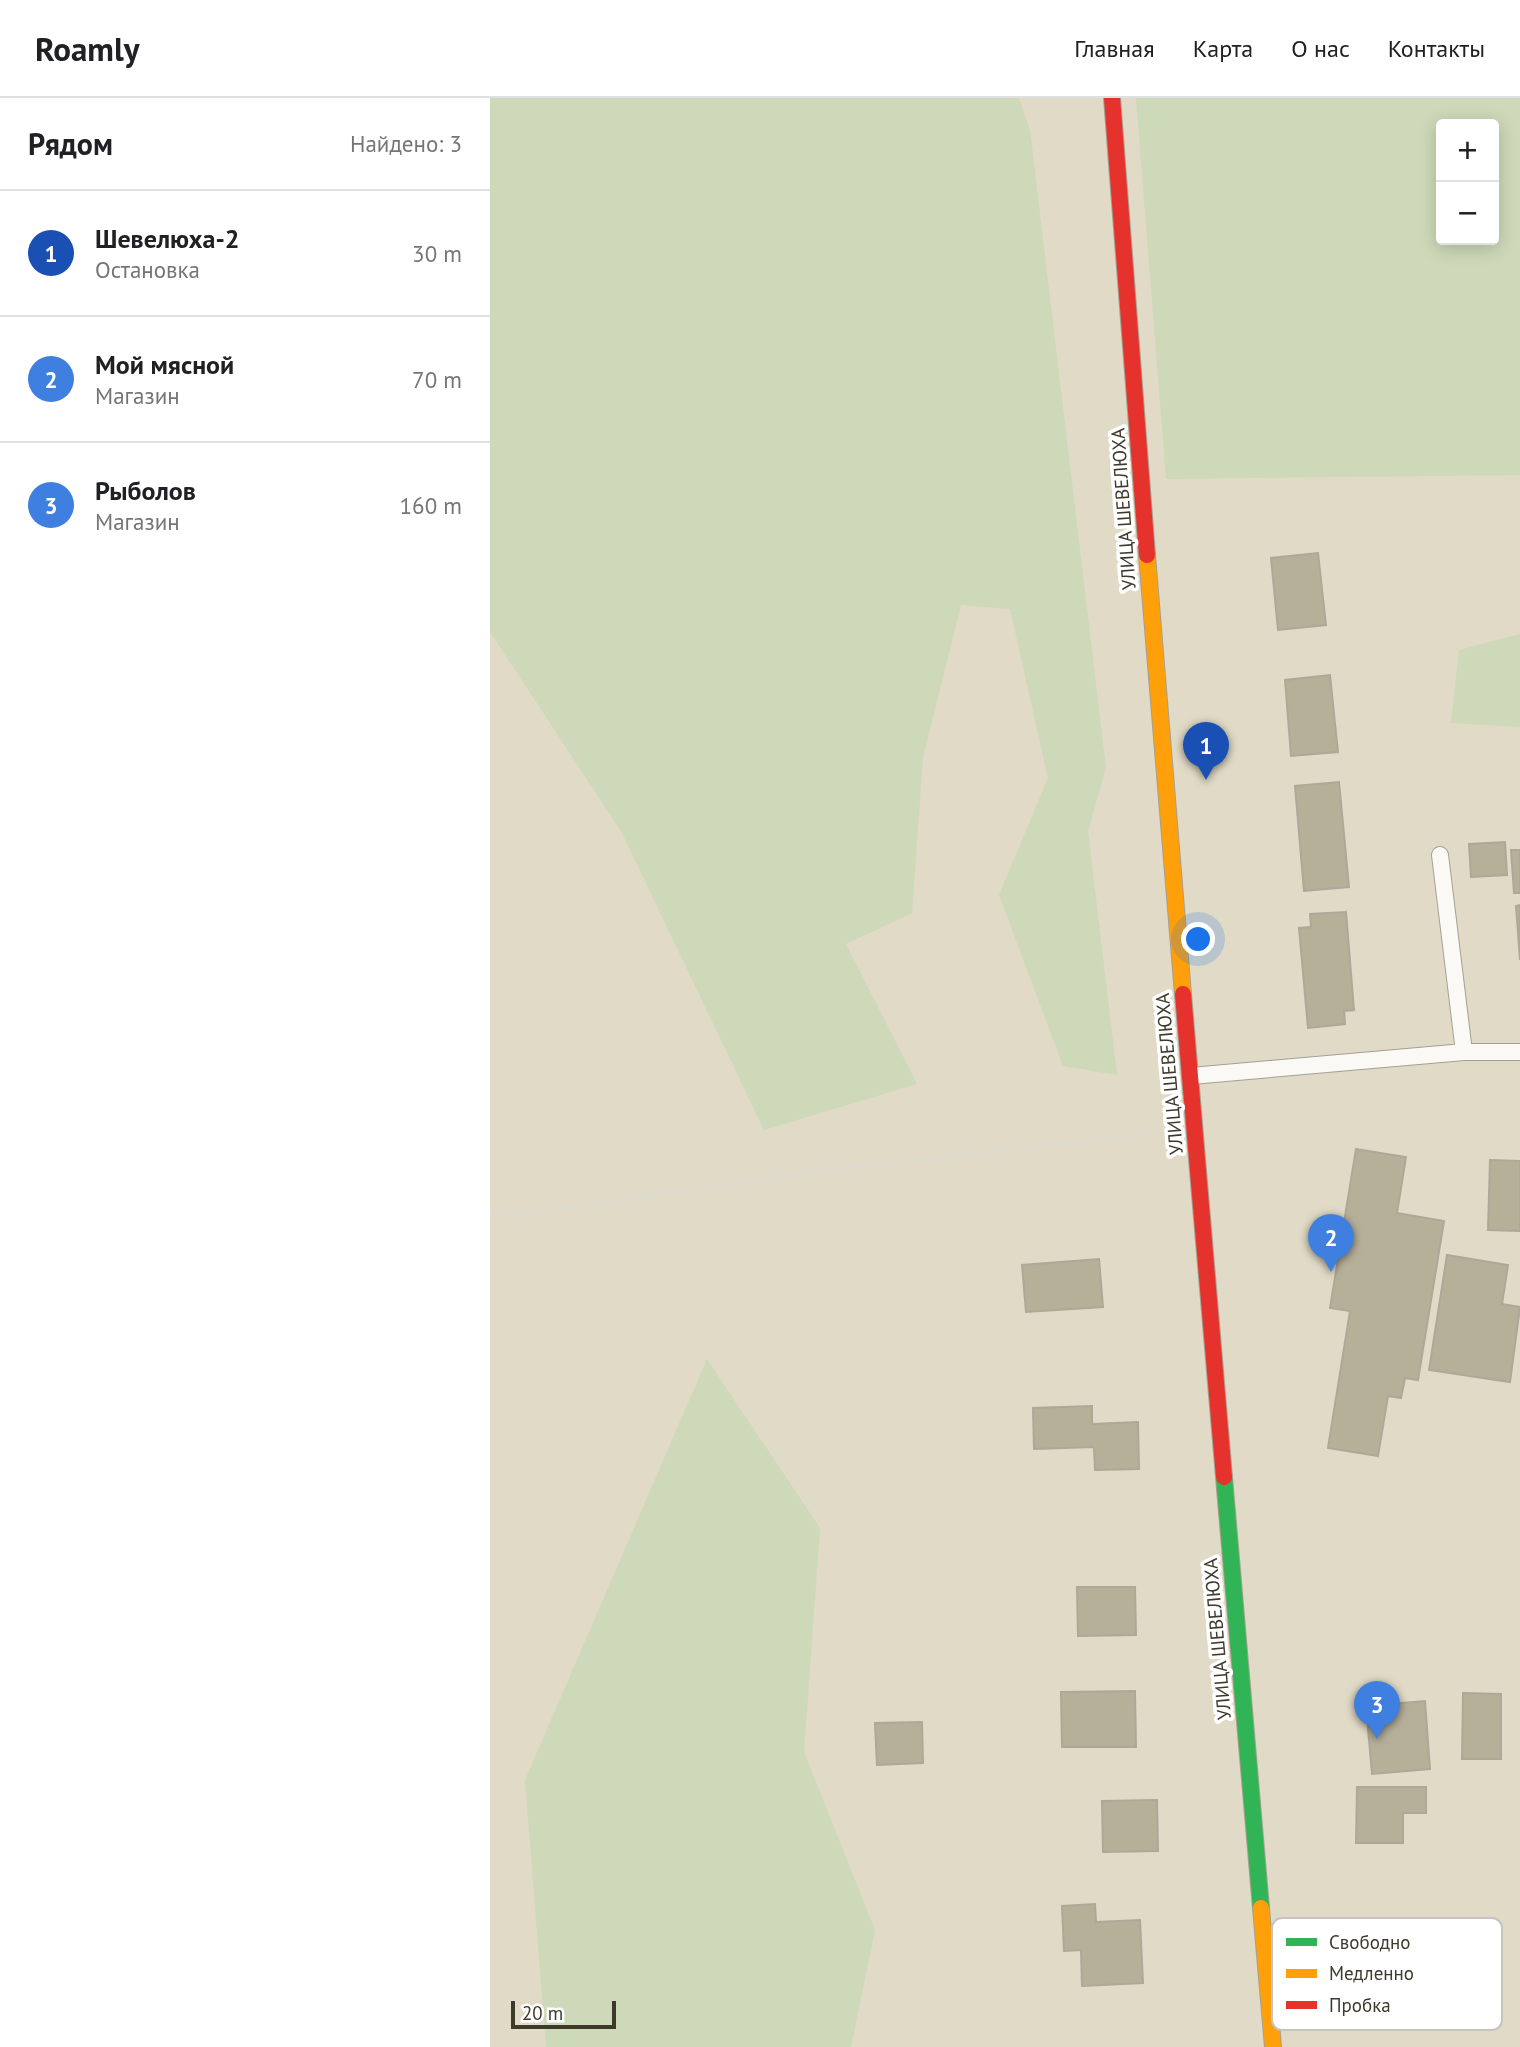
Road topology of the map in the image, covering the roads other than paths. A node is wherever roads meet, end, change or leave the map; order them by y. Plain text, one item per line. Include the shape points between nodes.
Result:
1 (1112, 98) edge
2 (1440, 855) dead end
3 (1464, 1052) junction
4 (1520, 1052) edge
5 (1191, 1076) junction
6 (1273, 2047) edge

1 - 5 main road, УЛИЦА ШЕВЕЛЮХА
2 - 3 lane
3 - 4 lane
3 - 5 lane
5 - 6 main road, УЛИЦА ШЕВЕЛЮХА

